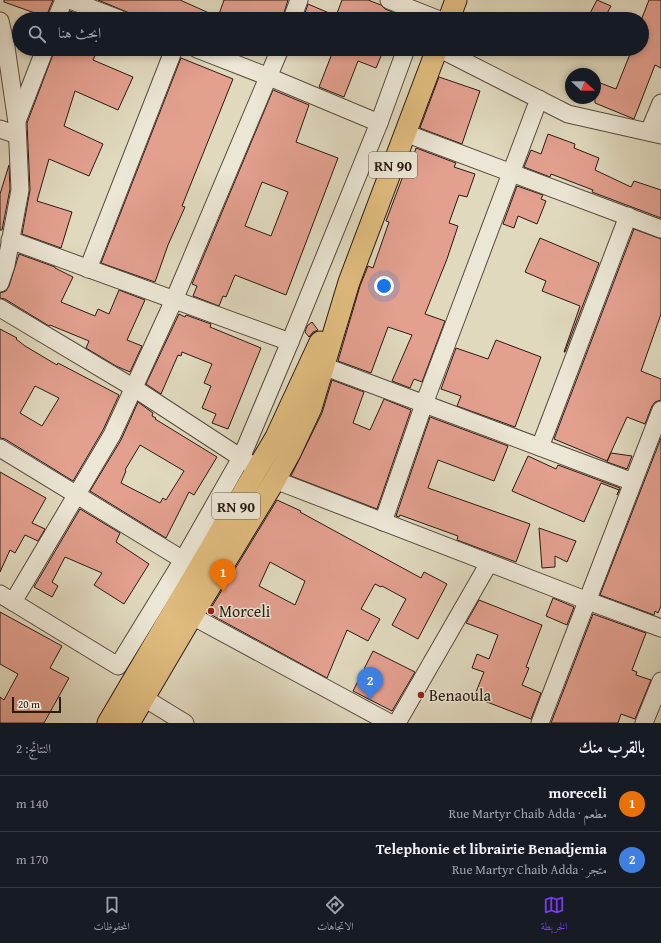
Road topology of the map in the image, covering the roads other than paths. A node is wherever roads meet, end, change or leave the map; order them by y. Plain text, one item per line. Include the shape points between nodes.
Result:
1 (64, 0) edge
2 (70, 0) edge
3 (299, 0) edge
4 (389, 0) edge
5 (456, 0) edge
6 (420, 10) edge
7 (59, 12) edge
8 (101, 12) edge
9 (295, 12) edge
10 (452, 12) edge
11 (0, 21) edge
12 (3, 45) edge
13 (43, 56) edge
14 (171, 56) edge
15 (215, 56) edge
16 (277, 56) edge
17 (403, 56) edge
18 (434, 56) edge
19 (454, 56) edge
20 (269, 77) junction
21 (539, 99) junction
22 (661, 103) edge
23 (379, 123) junction
24 (0, 129) edge
25 (17, 129) junction
26 (405, 133) junction
27 (655, 133) edge
28 (512, 173) junction
29 (628, 216) junction
30 (661, 229) edge
31 (10, 240) junction
32 (88, 268) junction
33 (349, 282) junction
34 (0, 283) edge
35 (174, 300) junction
36 (0, 308) edge
37 (290, 342) junction
38 (323, 366) junction
39 (134, 388) junction
40 (424, 404) junction
41 (661, 410) edge
42 (540, 447) junction
43 (0, 448) edge
44 (249, 463) junction
45 (275, 480) junction
46 (633, 482) junction
47 (77, 495) junction
48 (383, 522) junction
49 (489, 563) junction
50 (191, 564) junction
51 (7, 598) edge
52 (588, 601) junction
53 (192, 616) junction
54 (661, 628) edge
55 (661, 681) edge
56 (144, 698) junction
57 (108, 723) edge
58 (129, 723) edge
59 (185, 723) edge
60 (390, 723) edge
61 (397, 723) edge
62 (540, 723) edge
63 (644, 723) edge

1 - 7 street
2 - 8 street
3 - 9 street
4 - 6 street
5 - 10 main road
11 - 12 street
12 - 25 street
13 - 25 street
14 - 32 street
15 - 20 street
16 - 20 street
17 - 23 street
18 - 26 main road, RN 90
19 - 21 street
20 - 23 street
20 - 35 street
21 - 27 street via 568,114
21 - 28 street
22 - 27 street
23 - 37 street
24 - 25 street
25 - 31 street via 20,190
26 - 28 street
26 - 33 main road, RN 90
28 - 29 street
28 - 40 street
29 - 30 street
29 - 42 street
31 - 32 street
31 - 34 street
32 - 35 street
33 - 38 main road, RN 90
33 - 44 main road, RN 90 via 276,437
35 - 37 street
35 - 39 street
36 - 39 street
37 - 44 street
38 - 40 street
38 - 45 main road, RN 90 via 311,408
39 - 44 street
39 - 47 street via 112,435
40 - 42 street
40 - 48 street
41 - 46 street
42 - 46 street
43 - 47 street
44 - 50 main road, RN 90
45 - 48 street
45 - 53 main road, RN 90
46 - 52 street
47 - 50 street
47 - 51 street
48 - 49 street
49 - 52 street
49 - 61 street
50 - 51 street via 118,666
50 - 57 main road, RN 90
52 - 54 street
52 - 62 street
53 - 56 main road, RN 90
53 - 60 street
55 - 63 street
56 - 58 main road, RN 90
56 - 59 street

